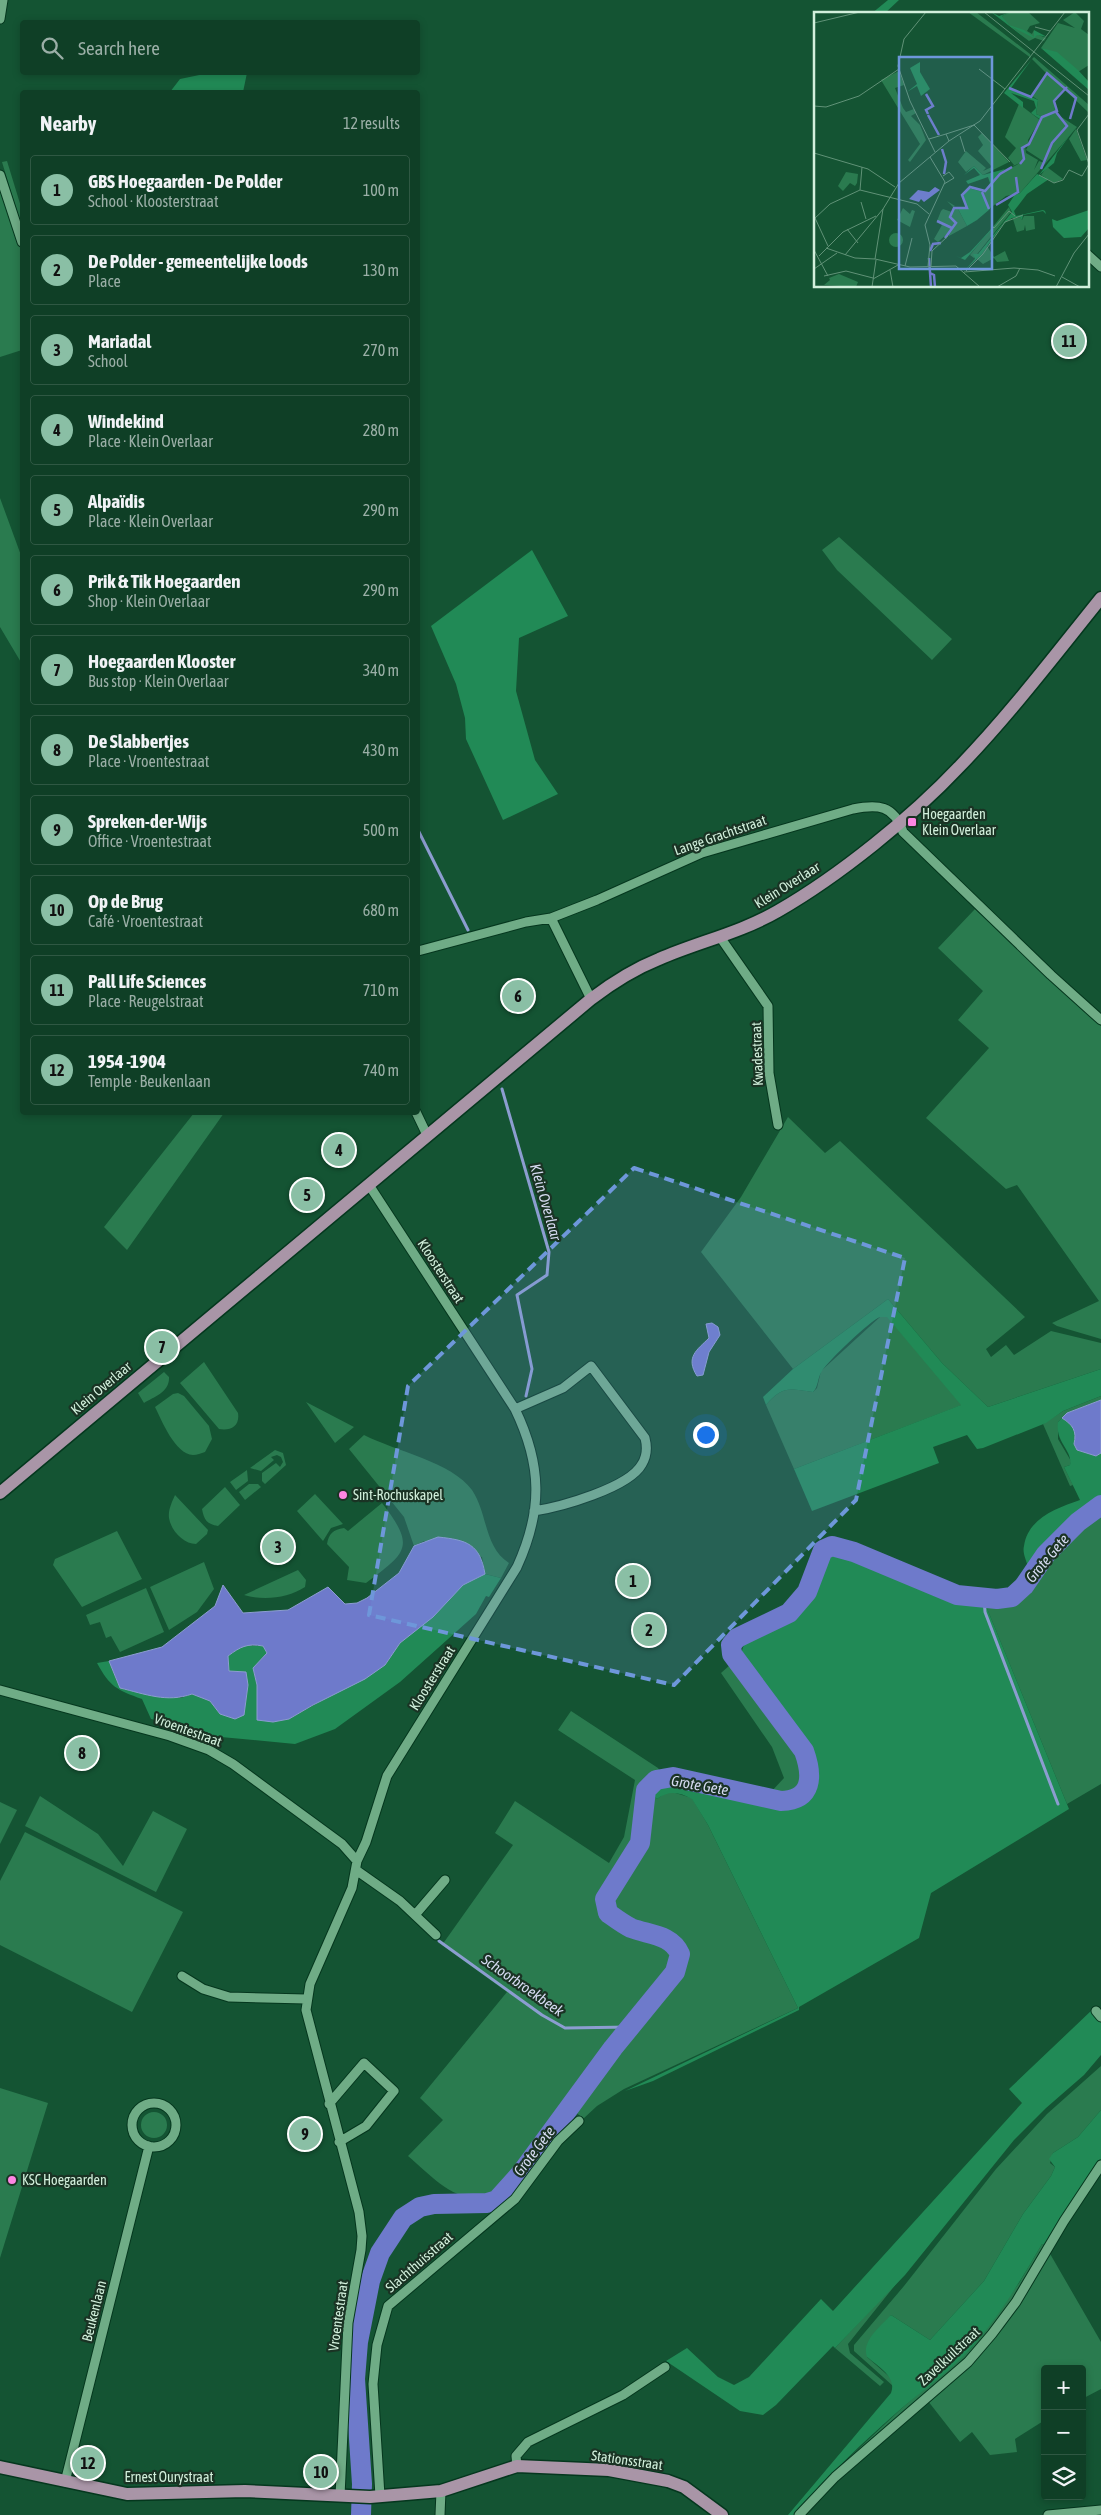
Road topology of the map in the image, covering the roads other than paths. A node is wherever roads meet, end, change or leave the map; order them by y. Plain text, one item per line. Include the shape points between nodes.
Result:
1 (3, 0) edge
2 (0, 18) edge
3 (0, 175) edge
4 (20, 236) edge
5 (1088, 255) edge
6 (1101, 266) edge
7 (1101, 598) edge
8 (900, 821) junction
9 (551, 918) junction
10 (720, 937) junction
11 (420, 951) edge
12 (591, 999) junction
13 (1101, 1020) edge
14 (417, 1115) edge
15 (778, 1125) dead end
16 (427, 1135) junction
17 (369, 1185) junction
18 (516, 1409) junction
19 (0, 1493) edge
20 (534, 1511) junction
21 (0, 1690) edge
22 (356, 1866) junction
23 (446, 1880) dead end
24 (415, 1915) junction
25 (436, 1935) dead end
26 (182, 1976) dead end
27 (306, 1999) junction
28 (329, 2104) junction
29 (579, 2120) dead end
30 (339, 2142) junction
31 (149, 2146) junction
32 (1101, 2165) edge
33 (665, 2367) dead end
34 (517, 2466) junction
35 (0, 2467) edge
36 (66, 2482) junction
37 (440, 2491) junction
38 (340, 2496) junction
39 (375, 2497) junction
40 (1101, 2510) edge
41 (440, 2515) edge
42 (722, 2515) edge
43 (799, 2515) edge
44 (1048, 2515) edge

1 - 2 street
3 - 4 street
5 - 6 street
7 - 8 main road, Klein Overlaar via 991,733 960,767
8 - 9 street, Lange Grachtstraat via 888,810 873,806 757,836 686,859
8 - 10 main road, Klein Overlaar via 841,869 778,912
8 - 13 street via 903,832
9 - 11 street, Lange Grachtstraat
9 - 12 street
10 - 12 main road, Klein Overlaar via 650,963
10 - 15 street, Kwadestraat via 768,1006 768,1067
12 - 16 main road, Klein Overlaar
14 - 16 street
16 - 17 main road, Klein Overlaar
17 - 18 street, Kloosterstraat
17 - 19 main road, Klein Overlaar
18 - 20 street, Kloosterstraat via 535,1462
18 - 20 street via 562,1388 591,1366 645,1438 647,1448 643,1464 623,1481 548,1509
20 - 22 street, Kloosterstraat via 517,1567 387,1776
21 - 22 street, Vroentestraat via 170,1736 209,1750 342,1844
22 - 24 street, Vroentestraat
22 - 27 street, Vroentestraat via 352,1888
23 - 24 street
24 - 25 street, Vroentestraat
26 - 27 street via 203,1989 229,1997
27 - 28 street, Vroentestraat
28 - 30 street, Vroentestraat
28 - 30 street via 364,2063 394,2091 366,2126
29 - 39 street, Slachthuisstraat via 558,2141 515,2199 388,2306 377,2345 373,2384
30 - 38 street, Vroentestraat via 359,2212 362,2236 348,2323
31 - 31 street via 169,2140 175,2128 173,2114 156,2103 136,2111 132,2125 137,2138
31 - 36 street, Beukenlaan
32 - 43 street, Zavelkuilstraat via 1016,2302 981,2348 835,2477
33 - 34 street via 623,2395 528,2442 516,2456
34 - 37 main road, Stationsstraat
34 - 42 main road, Stationsstraat via 609,2470 668,2480 694,2492
35 - 36 main road, Ernest Ourystraat
36 - 38 main road, Ernest Ourystraat via 143,2495 245,2491
37 - 39 main road, Stationsstraat
37 - 41 street
38 - 39 main road, Stationsstraat
40 - 44 street

